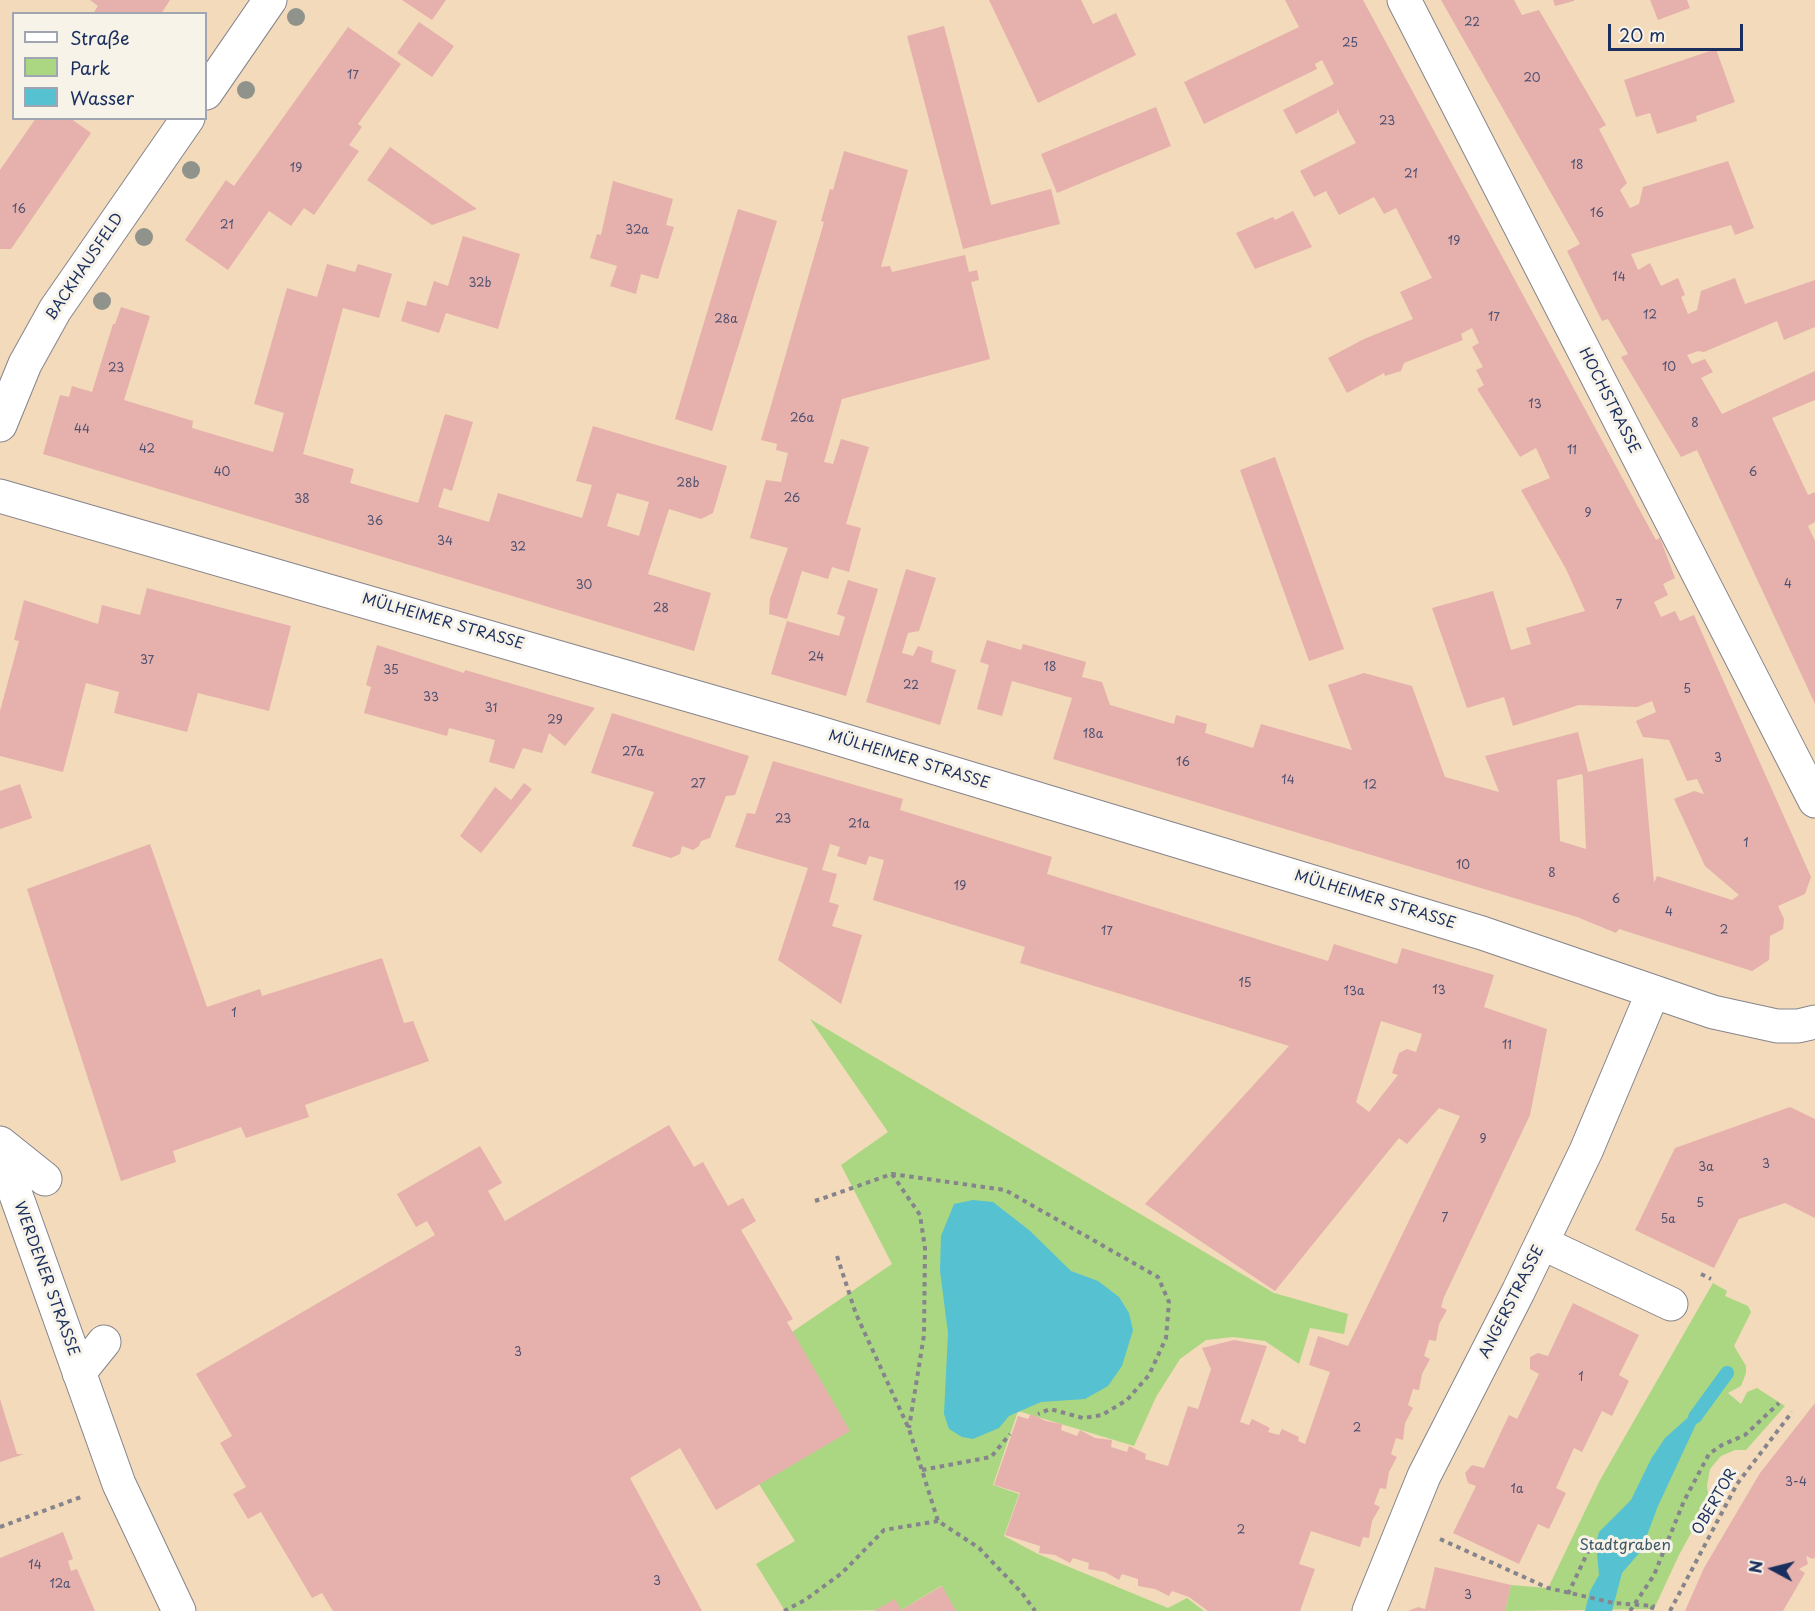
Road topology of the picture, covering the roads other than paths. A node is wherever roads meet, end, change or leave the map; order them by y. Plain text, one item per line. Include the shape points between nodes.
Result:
1 (270, 0) edge
2 (1404, 0) edge
3 (207, 92) edge
4 (187, 120) edge
5 (0, 425) edge
6 (0, 496) edge
7 (1815, 801) edge
8 (1653, 992) junction
9 (1815, 1022) edge
10 (0, 1143) edge
11 (0, 1150) edge
12 (45, 1179) dead end
13 (1542, 1243) junction
14 (1671, 1304) dead end
15 (104, 1342) dead end
16 (79, 1373) junction
17 (179, 1611) edge
18 (1369, 1611) edge

1 - 3 street
2 - 7 street, HOCHSTRASSE
4 - 5 street, BACKHAUSFELD via 55,310 24,363
6 - 8 street, MÜLHEIMER STRASSE via 813,730 1482,933
8 - 9 street, MÜLHEIMER STRASSE via 1713,1012 1778,1026
8 - 13 street, ANGERSTRASSE via 1586,1151
10 - 12 street
11 - 16 street, WERDENER STRASSE
13 - 14 street
13 - 18 street, ANGERSTRASSE via 1453,1416 1404,1522
15 - 16 street, WERDENER STRASSE
16 - 17 street, WERDENER STRASSE via 119,1484

